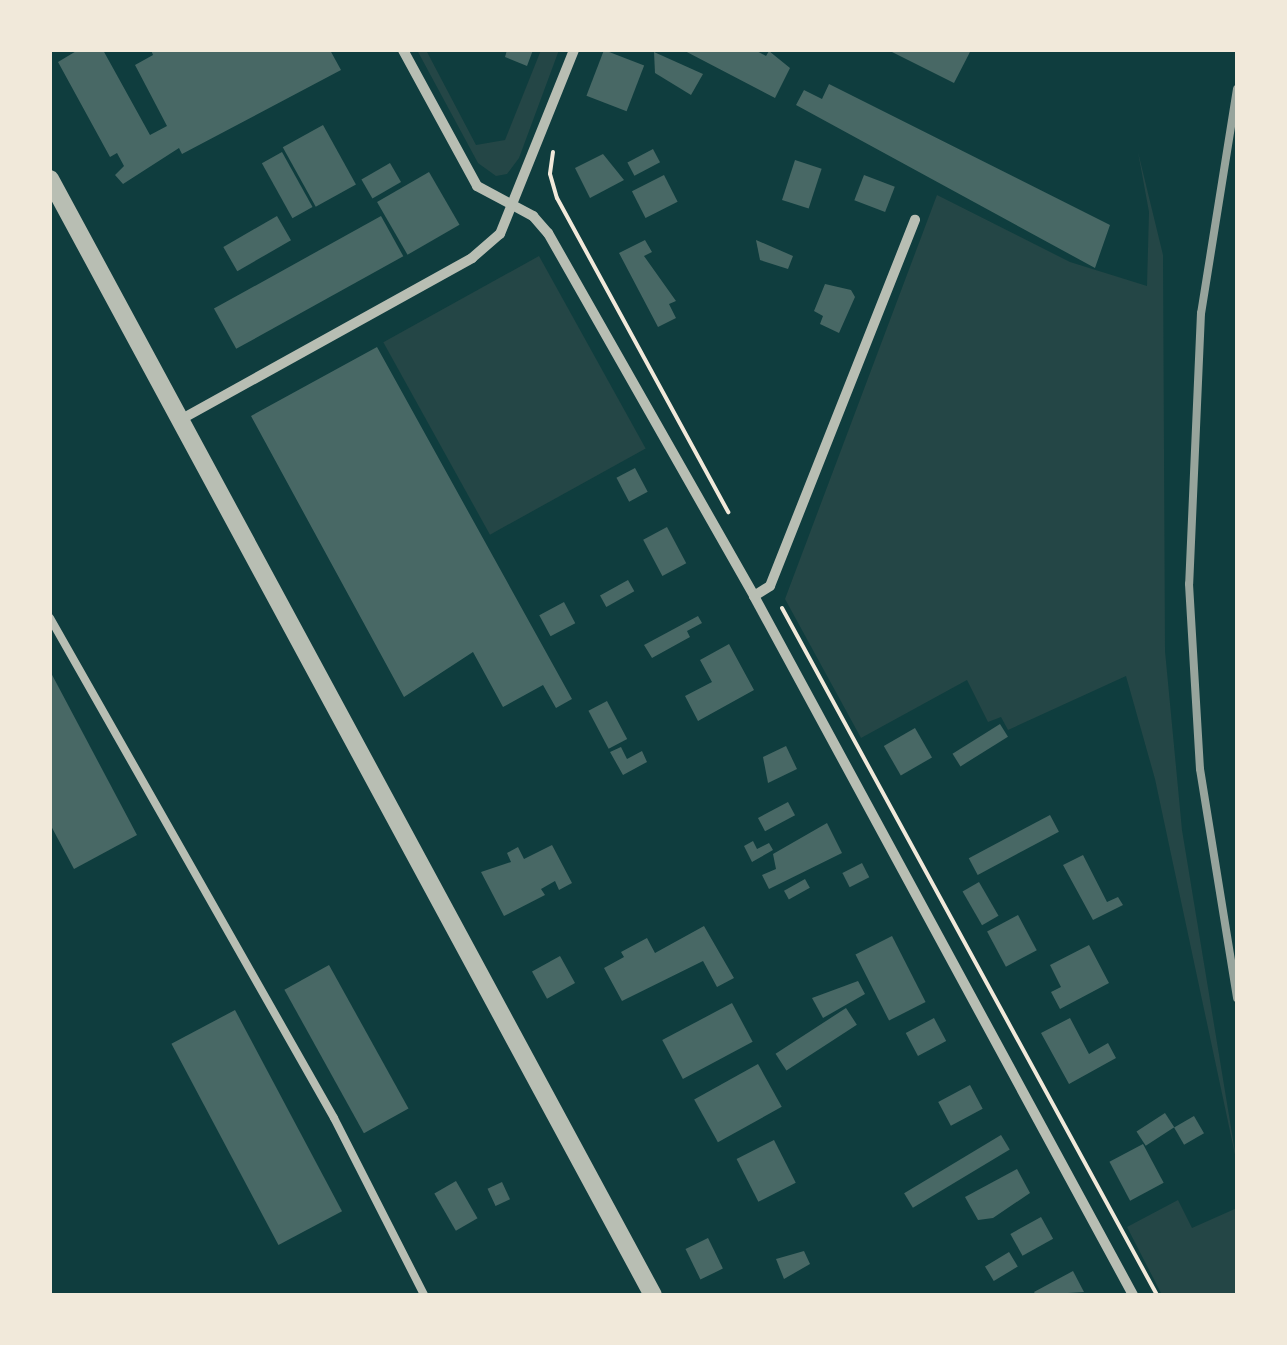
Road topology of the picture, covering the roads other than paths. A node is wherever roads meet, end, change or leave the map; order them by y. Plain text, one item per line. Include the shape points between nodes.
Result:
1 (403, 50) edge
2 (574, 50) edge
3 (50, 179) edge
4 (510, 208) junction
5 (914, 220) dead end
6 (179, 420) junction
7 (754, 596) junction
8 (50, 618) edge
9 (424, 1295) edge
10 (654, 1295) edge
11 (1133, 1295) edge

1 - 4 street via 476,186
2 - 4 street
3 - 6 street
4 - 6 street via 500,234 472,258
4 - 7 street via 533,216 548,233
5 - 7 street via 770,586
6 - 10 street
7 - 11 street
8 - 9 lane via 334,1118

